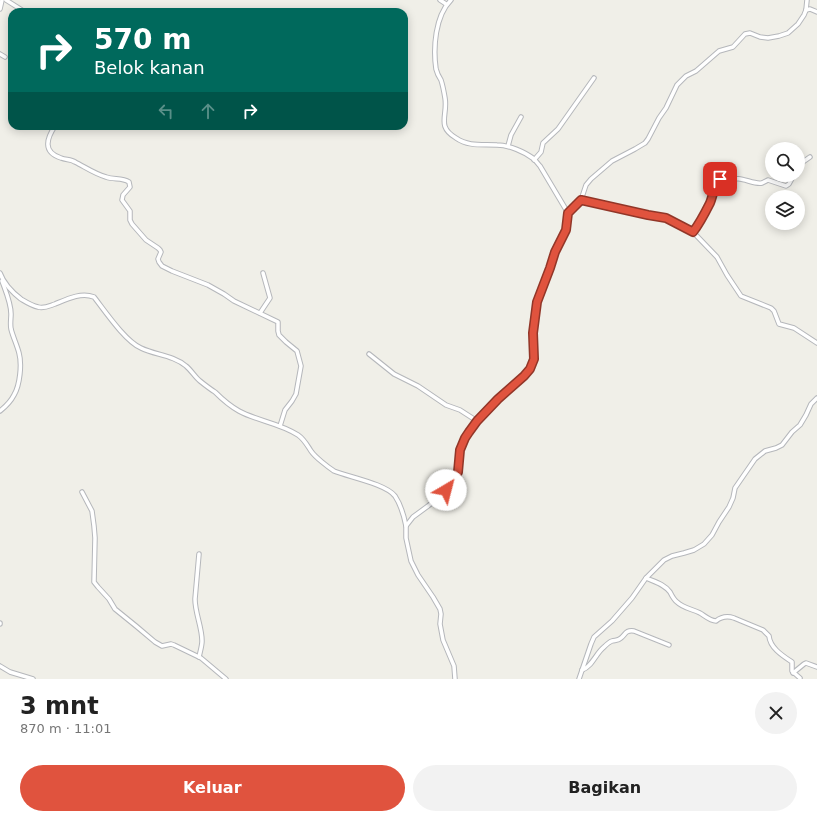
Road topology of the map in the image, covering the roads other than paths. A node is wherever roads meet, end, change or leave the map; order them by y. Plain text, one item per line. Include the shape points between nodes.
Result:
1 (2, 0) edge
2 (6, 0) edge
3 (440, 0) edge
4 (451, 0) edge
5 (807, 0) edge
6 (446, 4) junction
7 (19, 8) edge
8 (0, 9) edge
9 (806, 10) junction
10 (817, 12) edge
11 (0, 54) edge
12 (5, 56) dead end
13 (594, 78) dead end
14 (521, 117) dead end
15 (53, 130) edge
16 (508, 146) junction
17 (810, 157) dead end
18 (534, 160) junction
19 (805, 160) edge
20 (765, 181) edge
21 (773, 182) edge
22 (790, 182) edge
23 (581, 200) junction
24 (568, 213) junction
25 (693, 232) junction
26 (263, 273) dead end
27 (1, 275) edge
28 (260, 313) junction
29 (817, 344) edge
30 (370, 354) dead end
31 (817, 398) edge
32 (0, 411) edge
33 (477, 421) junction
34 (280, 426) junction
35 (82, 492) dead end
36 (406, 526) junction
37 (199, 554) dead end
38 (646, 578) junction
39 (669, 645) dead end
40 (199, 657) junction
41 (0, 666) edge
42 (817, 667) edge
43 (582, 670) junction
44 (793, 672) junction
45 (800, 678) edge
46 (33, 679) edge
47 (226, 679) edge
48 (455, 679) edge
49 (579, 679) edge

1 - 8 street
2 - 7 street
3 - 6 street
4 - 6 street
5 - 9 street
6 - 16 street via 435,39 437,70 446,104 445,129 461,142 468,144
9 - 10 street
9 - 23 street via 798,24 788,33 768,38 746,34 733,47 719,51 696,71 686,76 677,85 645,143 612,161 591,179
11 - 12 street
13 - 18 street via 558,130 543,143 541,152
14 - 16 street
15 - 28 street via 48,146 55,155 73,160 101,176 129,182 130,187 122,200 130,211 132,224 146,240 160,250 158,259 162,266 208,285
16 - 18 street
17 - 19 street
18 - 24 street
20 - 25 street via 760,183 719,179 705,213
21 - 22 street via 786,186
23 - 24 street
23 - 25 street via 666,218
24 - 33 street via 566,230 555,252 536,306 534,359 530,369
25 - 29 street via 717,257 741,296 771,308 778,324 794,328
26 - 28 street via 270,298
27 - 32 street via 10,306 10,323 19,354 20,372 14,395
27 - 34 street via 12,292 36,307 44,308 80,295 88,294 94,297 124,334 139,347 181,362 232,407 259,420
28 - 34 street via 278,322 279,335 297,351 300,363 296,394 285,410
30 - 33 street via 394,374
31 - 38 street via 812,402 800,425 782,445 765,451 755,459 735,488 729,507 704,544 694,550 668,557
33 - 36 street via 461,445 458,472 453,481
34 - 36 street via 303,439 312,453 328,468 390,492 399,503
35 - 40 street via 92,511 95,584 115,610 157,644 171,644
36 - 48 street via 407,548 412,561 440,609 443,640 454,666
37 - 40 street via 195,599 202,640
38 - 43 street via 616,617 594,637
38 - 44 street via 666,587 679,604 712,621 730,617 763,630 769,636 771,644 792,662
39 - 43 street via 628,631 620,639 605,645
40 - 47 street
41 - 46 street
42 - 44 street via 806,663
43 - 49 street
44 - 45 street

